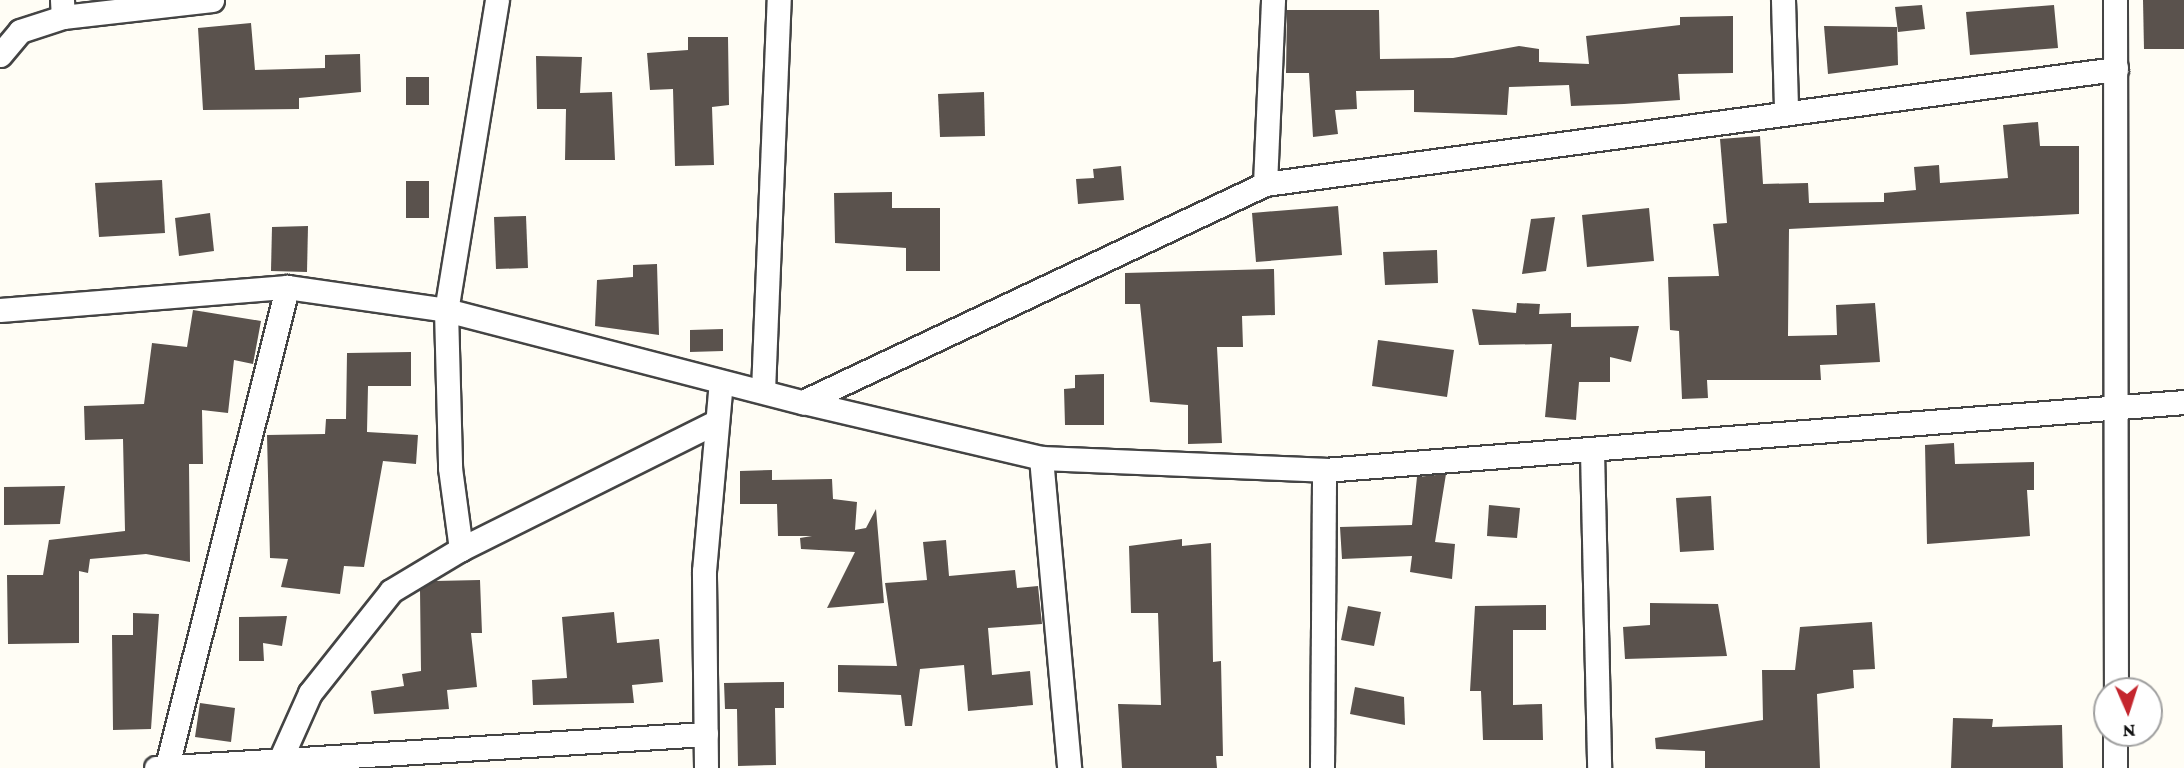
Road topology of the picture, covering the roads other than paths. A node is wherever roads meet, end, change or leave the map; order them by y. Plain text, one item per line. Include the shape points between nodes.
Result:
1 (212, 0) edge
2 (497, 0) edge
3 (779, 0) edge
4 (1273, 0) edge
5 (1783, 0) edge
6 (2115, 0) edge
7 (62, 9) edge
8 (0, 55) edge
9 (2116, 69) junction
10 (1786, 109) junction
11 (1265, 184) junction
12 (287, 287) junction
13 (0, 310) edge
14 (446, 310) junction
15 (720, 382) junction
16 (763, 391) junction
17 (803, 402) junction
18 (2184, 402) edge
19 (2119, 406) junction
20 (714, 423) junction
21 (1592, 451) junction
22 (1041, 458) junction
23 (1324, 470) junction
24 (461, 549) junction
25 (2116, 677) edge
26 (706, 734) junction
27 (2115, 747) edge
28 (280, 760) junction
29 (359, 762) edge
30 (161, 767) edge
31 (706, 768) edge
32 (1069, 768) edge
33 (1322, 768) edge
34 (1599, 768) edge
35 (2115, 768) edge

1 - 7 street
2 - 14 street
3 - 16 street
4 - 11 street
5 - 10 street
6 - 9 street
7 - 8 street via 20,31
9 - 10 street
9 - 19 street
10 - 11 street
11 - 17 street
12 - 13 street
12 - 14 street
12 - 30 street
14 - 15 street
14 - 24 street via 450,468
15 - 16 street
15 - 20 street
16 - 17 street
17 - 22 street
18 - 19 street
19 - 21 street
19 - 25 street
20 - 24 street
20 - 26 street via 704,571
21 - 23 street
21 - 34 street
22 - 23 street
22 - 32 street
23 - 33 street
24 - 28 street via 391,591 310,693
26 - 29 street
26 - 31 street
27 - 35 street
28 - 29 street
28 - 30 street

